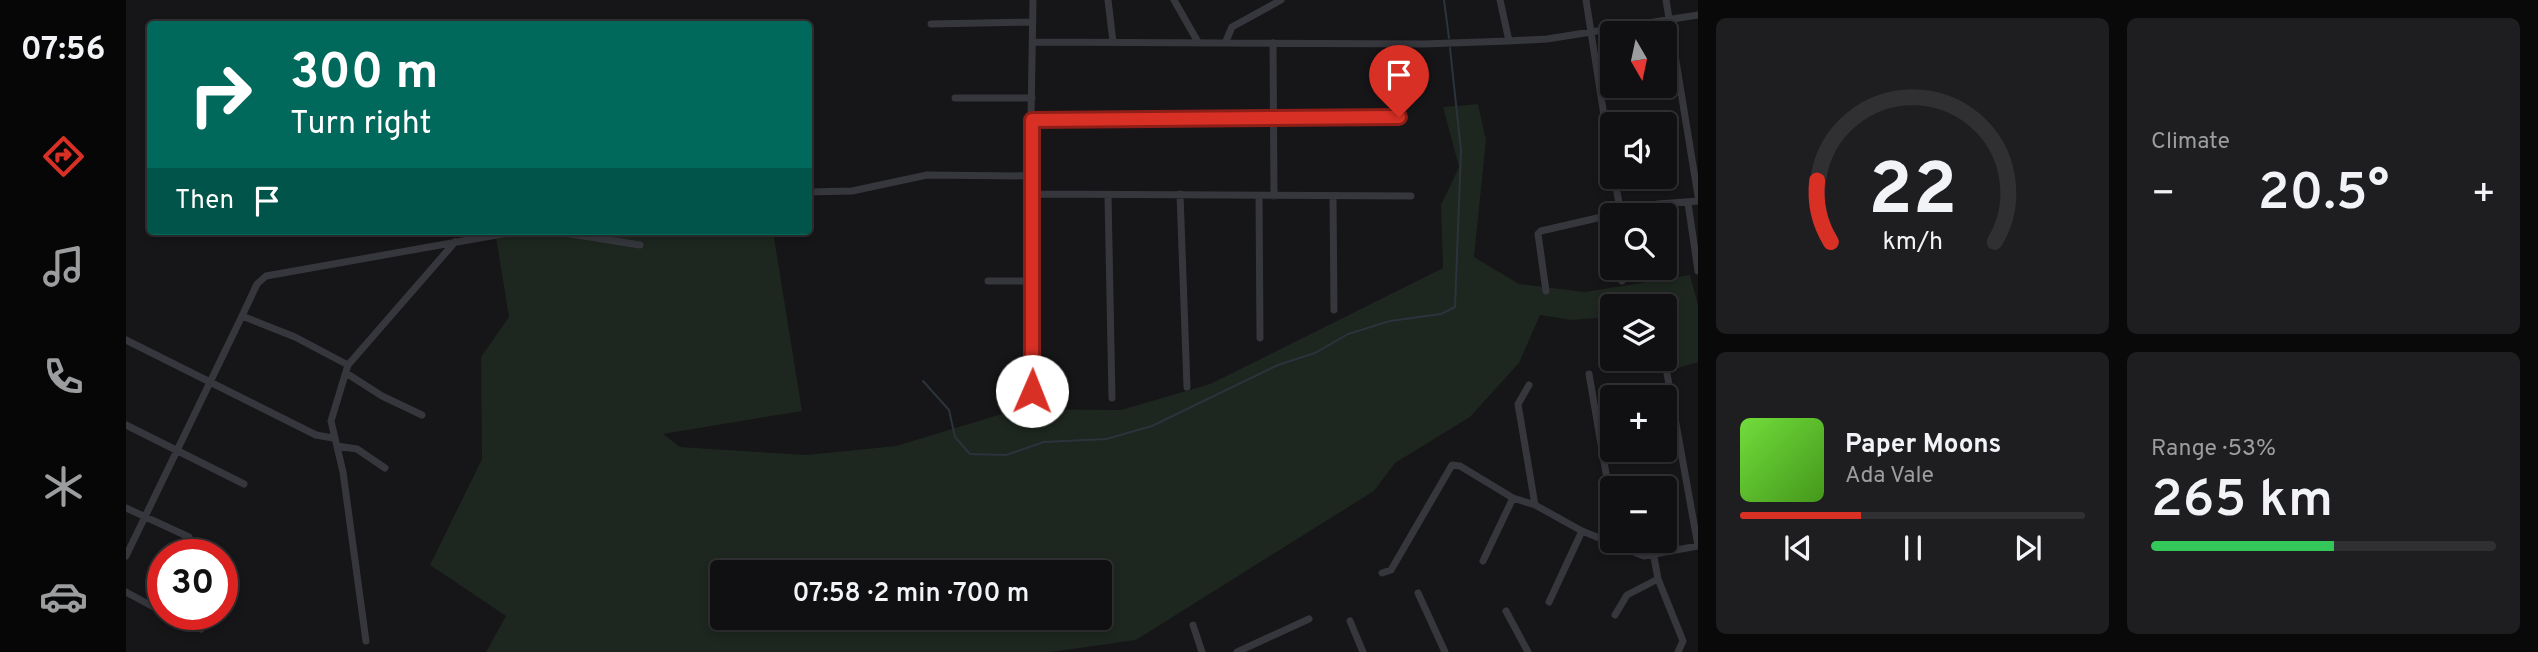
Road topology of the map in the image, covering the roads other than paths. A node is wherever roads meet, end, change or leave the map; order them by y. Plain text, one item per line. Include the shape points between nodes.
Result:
1 (1033, 0) edge
2 (1108, 0) edge
3 (1174, 0) edge
4 (1281, 0) edge
5 (1500, 0) edge
6 (1586, 0) edge
7 (1666, 0) edge
8 (1698, 15) edge
9 (1668, 19) junction
10 (1033, 22) junction
11 (931, 24) dead end
12 (1592, 30) junction
13 (1033, 41) junction
14 (1226, 41) junction
15 (1509, 41) junction
16 (1113, 42) junction
17 (1198, 43) junction
18 (1273, 43) junction
19 (955, 98) dead end
20 (1032, 98) junction
21 (1604, 112) edge
22 (1399, 117) dead end
23 (1032, 120) junction
24 (1274, 120) junction
25 (1030, 176) junction
26 (812, 192) edge
27 (1032, 194) junction
28 (1108, 194) junction
29 (1180, 194) junction
30 (1259, 196) junction
31 (1274, 196) junction
32 (1412, 196) dead end
33 (1698, 196) edge
34 (1334, 197) junction
35 (1698, 201) edge
36 (1677, 203) edge
37 (1688, 203) junction
38 (1600, 218) edge
39 (493, 235) edge
40 (576, 235) edge
41 (455, 241) junction
42 (640, 245) dead end
43 (1698, 271) edge
44 (988, 281) dead end
45 (1033, 281) junction
46 (1546, 291) dead end
47 (1334, 310) dead end
48 (242, 316) junction
49 (1259, 338) dead end
50 (126, 340) edge
51 (347, 369) junction
52 (1667, 371) edge
53 (1589, 374) dead end
54 (210, 380) junction
55 (1529, 386) dead end
56 (1187, 387) dead end
57 (1032, 391) dead end
58 (1112, 398) dead end
59 (422, 415) dead end
60 (126, 425) edge
61 (335, 442) junction
62 (177, 449) junction
63 (385, 468) dead end
64 (1607, 476) edge
65 (244, 484) dead end
66 (1513, 498) junction
67 (1535, 505) junction
68 (126, 508) edge
69 (145, 517) junction
70 (1582, 531) junction
71 (1600, 536) edge
72 (189, 537) dead end
73 (1698, 546) edge
74 (1638, 553) edge
75 (126, 556) edge
76 (1654, 557) junction
77 (1483, 561) dead end
78 (1382, 573) dead end
79 (1658, 579) junction
80 (126, 593) edge
81 (1418, 593) dead end
82 (1549, 602) dead end
83 (147, 604) edge
84 (1506, 611) dead end
85 (1615, 615) dead end
86 (1309, 619) dead end
87 (1350, 621) dead end
88 (1194, 625) dead end
89 (366, 641) dead end
90 (1202, 652) edge
91 (1237, 652) edge
92 (1363, 652) edge
93 (1445, 652) edge
94 (1528, 652) edge
95 (1678, 652) edge

1 - 10 street
2 - 16 street
3 - 17 street
4 - 14 street via 1231,27
5 - 15 street
6 - 12 street
7 - 9 street
8 - 9 street
9 - 12 street
9 - 33 street
10 - 11 street
10 - 13 street
12 - 15 street
12 - 21 street
13 - 16 street
13 - 20 street
14 - 17 street
14 - 18 street
15 - 18 street
16 - 17 street
18 - 24 street
19 - 20 street
20 - 23 street
22 - 24 street
23 - 24 street
23 - 25 street
24 - 31 street
25 - 26 street via 927,175 852,191
25 - 27 street
27 - 28 street
27 - 45 street
28 - 29 street
28 - 58 street
29 - 30 street
29 - 56 street
30 - 31 street
30 - 49 street
31 - 34 street
32 - 34 street
34 - 47 street
35 - 37 street
36 - 37 street
37 - 43 street
38 - 46 street via 1538,234
39 - 41 street
40 - 42 street
41 - 48 street via 273,273 257,284
41 - 51 street
44 - 45 street
45 - 57 street
48 - 51 street via 295,337
48 - 54 street
50 - 54 street
51 - 59 street via 382,396
51 - 61 street via 332,415
52 - 73 street
53 - 64 street
54 - 61 street
54 - 62 street
55 - 67 street via 1518,404
60 - 62 street
61 - 63 street via 357,449
61 - 89 street
62 - 65 street
62 - 69 street
66 - 67 street
66 - 77 street
66 - 78 street via 1452,465 1391,570
67 - 70 street
68 - 69 street
69 - 72 street
69 - 75 street
70 - 71 street
70 - 82 street
73 - 76 street
74 - 76 street
76 - 79 street
79 - 85 street via 1627,595
79 - 95 street via 1683,641
80 - 83 street
81 - 93 street
84 - 94 street
86 - 91 street
87 - 92 street
88 - 90 street

